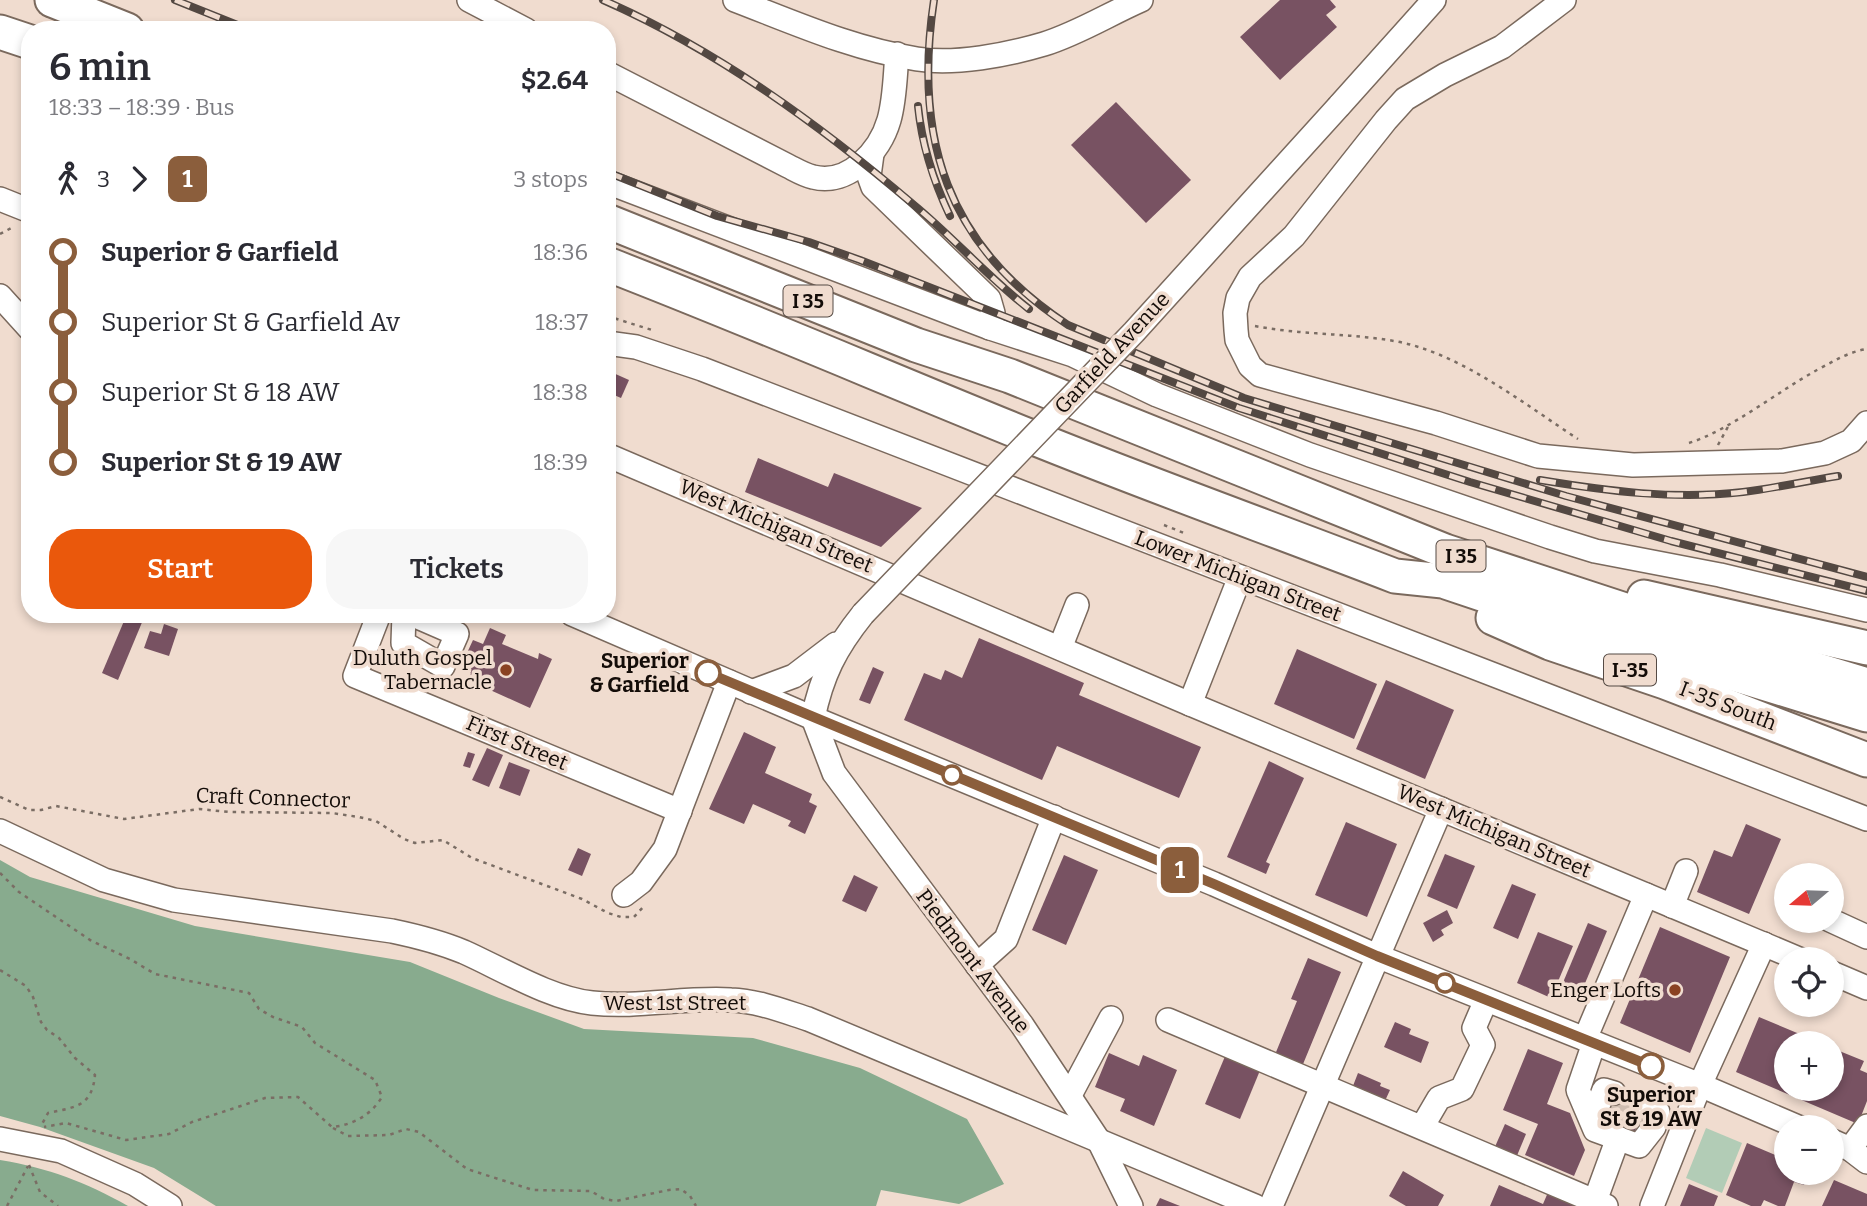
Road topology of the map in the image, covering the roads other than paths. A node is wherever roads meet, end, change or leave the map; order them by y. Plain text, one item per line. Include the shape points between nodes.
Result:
1 (52, 0) edge
2 (469, 0) edge
3 (735, 0) edge
4 (1141, 0) edge
5 (1434, 0) edge
6 (1564, 0) edge
7 (104, 21) edge
8 (509, 21) edge
9 (0, 32) edge
10 (21, 39) edge
11 (897, 54) junction
12 (616, 78) edge
13 (872, 153) junction
14 (616, 185) edge
15 (0, 199) edge
16 (19, 217) edge
17 (616, 225) edge
18 (616, 268) edge
19 (0, 296) edge
20 (21, 319) edge
21 (990, 328) junction
22 (616, 345) edge
23 (1867, 422) edge
24 (616, 458) edge
25 (1445, 551) junction
26 (1395, 576) junction
27 (1240, 577) junction
28 (1077, 605) dead end
29 (1867, 610) edge
30 (376, 623) edge
31 (404, 623) edge
32 (432, 623) edge
33 (593, 623) edge
34 (844, 638) junction
35 (1060, 648) junction
36 (1867, 648) edge
37 (729, 682) junction
38 (1867, 685) edge
39 (751, 692) junction
40 (1190, 704) junction
41 (1867, 715) edge
42 (813, 718) junction
43 (1867, 760) edge
44 (1441, 810) junction
45 (680, 811) junction
46 (1054, 817) junction
47 (1867, 819) edge
48 (0, 831) edge
49 (1686, 871) dead end
50 (624, 895) dead end
51 (1646, 895) junction
52 (1672, 906) junction
53 (1844, 926) edge
54 (1867, 937) edge
55 (1764, 944) junction
56 (1774, 948) edge
57 (1377, 956) junction
58 (977, 965) junction
59 (1844, 978) edge
60 (1867, 988) edge
61 (1486, 1000) junction
62 (1111, 1018) dead end
63 (1168, 1020) dead end
64 (1590, 1041) junction
65 (1321, 1084) junction
66 (1700, 1085) junction
67 (1070, 1095) junction
68 (1774, 1117) edge
69 (1867, 1126) edge
70 (1422, 1127) junction
71 (1619, 1138) junction
72 (1680, 1138) junction
73 (0, 1139) edge
74 (1099, 1140) junction
75 (1850, 1151) edge
76 (1601, 1203) edge
77 (170, 1206) edge
78 (1131, 1206) edge
79 (1255, 1206) edge
80 (1270, 1206) edge
81 (1652, 1206) edge

1 - 7 highway
2 - 8 street
3 - 11 street via 851,45
4 - 11 street via 1045,44 1005,54 927,60
5 - 34 street, Garfield Avenue, bridge via 1134,332
6 - 23 street via 1502,47 1405,99 1294,236 1250,277 1235,313 1237,340 1251,366 1261,375 1538,456 1633,465 1782,461 1825,453 1851,441
9 - 10 highway
11 - 13 street via 889,119
12 - 13 street via 812,177 844,174
13 - 21 street via 869,176 873,187 989,299 993,313
14 - 21 street
15 - 16 street
17 - 25 highway, I 35
18 - 26 highway, I 35 via 1049,444
19 - 20 street
21 - 29 street via 1073,355 1157,395 1310,455 1550,537 1595,551
22 - 27 street, Lower Michigan Street via 702,369
24 - 35 street, West Michigan Street
25 - 36 highway
25 - 38 highway, I 35
26 - 41 highway, I 35 via 1443,582
26 - 43 highway, I-35 South / I-35 via 1549,643
27 - 40 street
27 - 47 street, Lower Michigan Street
28 - 35 street
30 - 45 street, First Street via 355,676
31 - 32 street via 403,643 443,666 457,634
33 - 37 street
34 - 39 street via 794,676
34 - 42 street, Garfield Avenue via 830,661
35 - 40 street, West Michigan Street
37 - 39 street
37 - 45 street
39 - 42 street
40 - 44 street, West Michigan Street
42 - 46 street
42 - 58 street, Piedmont Avenue via 834,773
44 - 51 street, West Michigan Street
44 - 57 street
45 - 50 street via 652,869
46 - 57 street
46 - 58 street via 1006,939
48 - 74 street, West 1st Street via 104,880 136,890 174,900 427,939 526,982 590,1003 700,999 765,1005
49 - 52 street
51 - 52 street, West Michigan Street
51 - 64 street
52 - 55 street, West Michigan Street
53 - 54 street
55 - 56 street, West Michigan Street
55 - 66 street
57 - 61 street
57 - 65 street
58 - 67 street, Piedmont Avenue
59 - 60 street
61 - 64 street
61 - 70 street via 1474,1028 1483,1045 1462,1088 1439,1098
62 - 67 street
63 - 65 street
64 - 66 street
64 - 71 street via 1578,1090 1602,1102 1595,1130
65 - 70 street
65 - 80 street
66 - 68 street
66 - 72 street
67 - 74 street, Piedmont Avenue
69 - 75 street
70 - 76 street
71 - 72 street via 1639,1146 1649,1119
71 - 76 street
72 - 81 street
73 - 77 street via 61,1152 123,1178
74 - 78 street, Piedmont Avenue
74 - 79 street, West 1st Street

